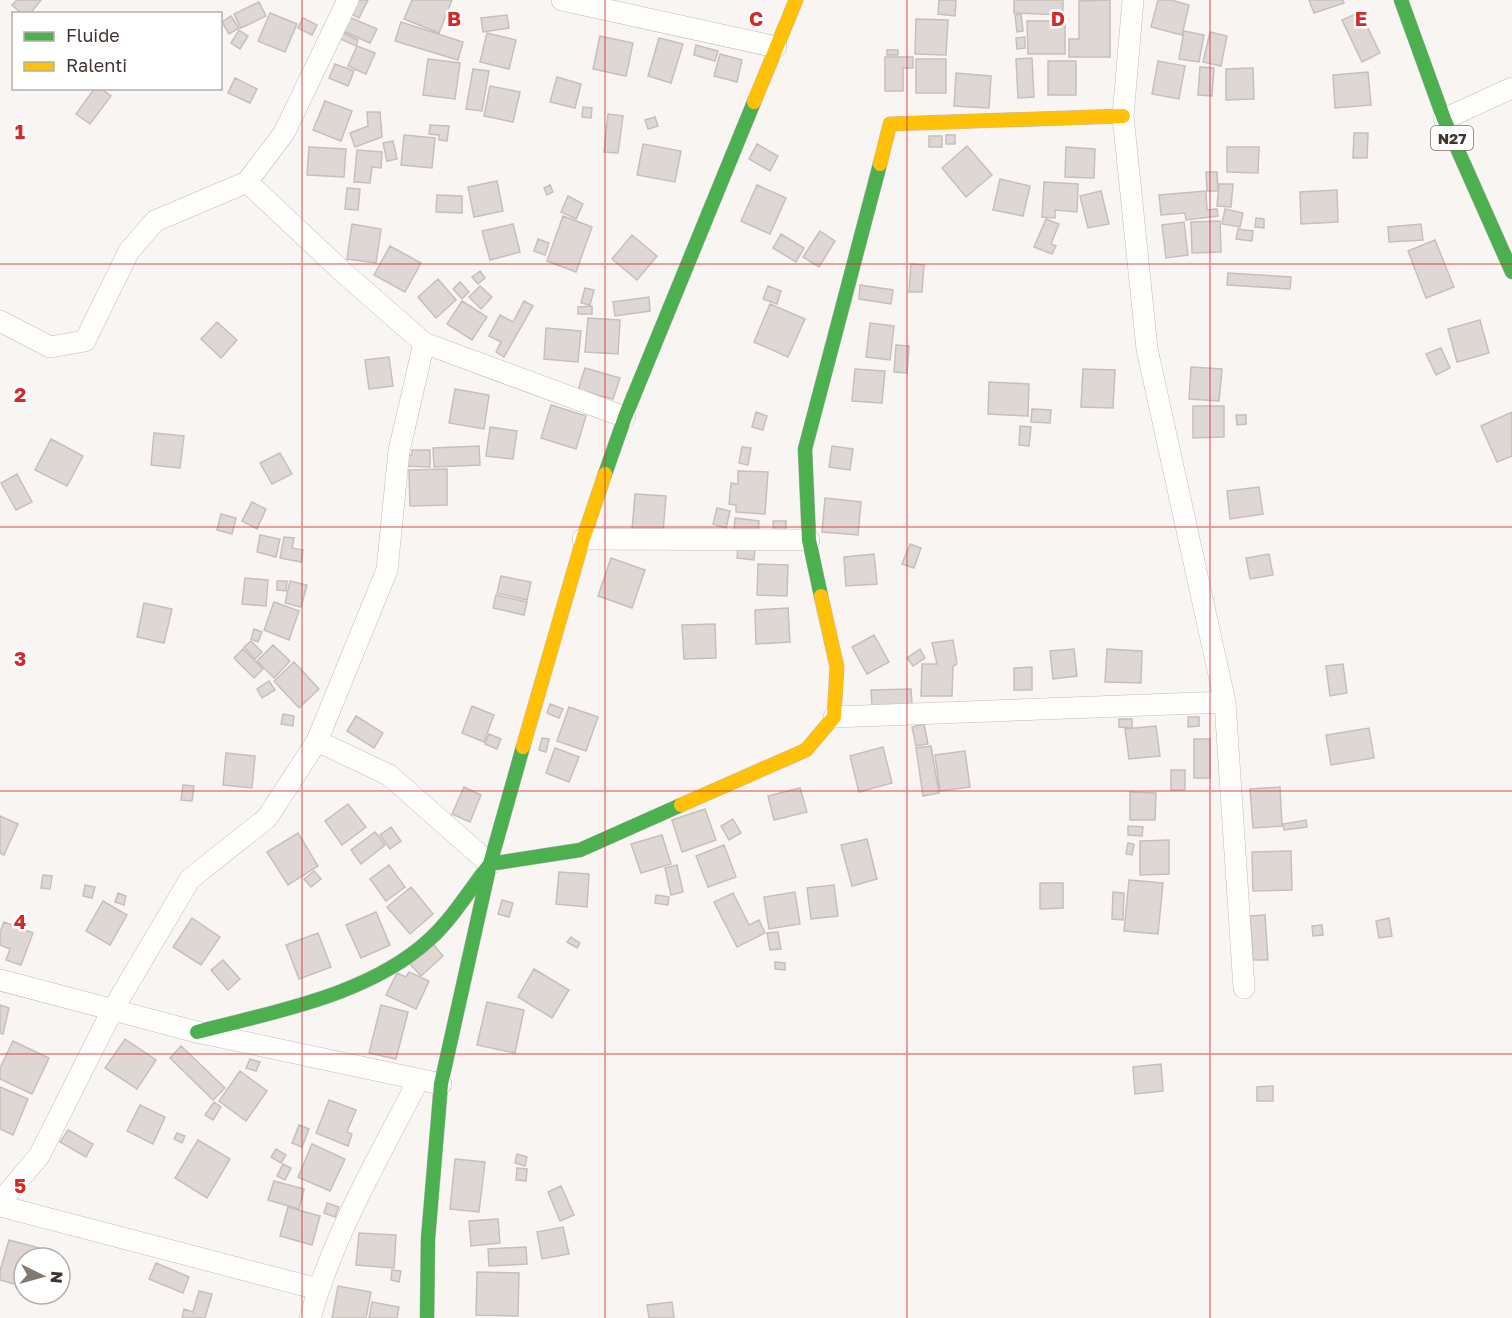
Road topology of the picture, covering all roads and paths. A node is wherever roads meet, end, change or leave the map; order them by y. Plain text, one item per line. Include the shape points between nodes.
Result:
1 (348, 0) edge
2 (562, 0) edge
3 (796, 0) edge
4 (1133, 0) edge
5 (1401, 0) edge
6 (776, 47) junction
7 (1512, 88) edge
8 (1123, 116) junction
9 (1444, 119) junction
10 (247, 182) junction
11 (1512, 272) edge
12 (0, 321) edge
13 (424, 343) junction
14 (625, 417) junction
15 (583, 539) junction
16 (809, 540) junction
17 (1225, 702) junction
18 (834, 717) junction
19 (317, 741) junction
20 (490, 864) junction
21 (0, 980) edge
22 (1244, 988) dead end
23 (112, 1011) junction
24 (197, 1032) junction
25 (419, 1079) junction
26 (441, 1084) junction
27 (0, 1204) edge
28 (318, 1289) junction
29 (310, 1318) edge
30 (427, 1318) edge

1 - 10 street via 284,133
2 - 6 street
3 - 6 street
4 - 8 street
5 - 9 street, N27
6 - 14 street
7 - 9 street
8 - 16 street via 890,124 805,449
8 - 17 street via 1147,349
9 - 11 street, N27
10 - 12 street via 155,221 129,251 86,341 50,347
10 - 13 street
13 - 14 street
13 - 19 street via 399,451 387,570
14 - 15 street
15 - 16 street
15 - 20 street
16 - 18 street via 837,667
17 - 18 street
17 - 22 street
18 - 20 street via 807,750 580,850
19 - 20 street via 389,775
19 - 23 street via 267,818 190,879
20 - 24 street via 429,940 397,964 326,996
20 - 26 street
21 - 23 street
23 - 24 street
23 - 27 street via 39,1156
24 - 25 street
25 - 26 street
25 - 28 street via 344,1224
26 - 30 street via 428,1239
27 - 28 street
28 - 29 street

